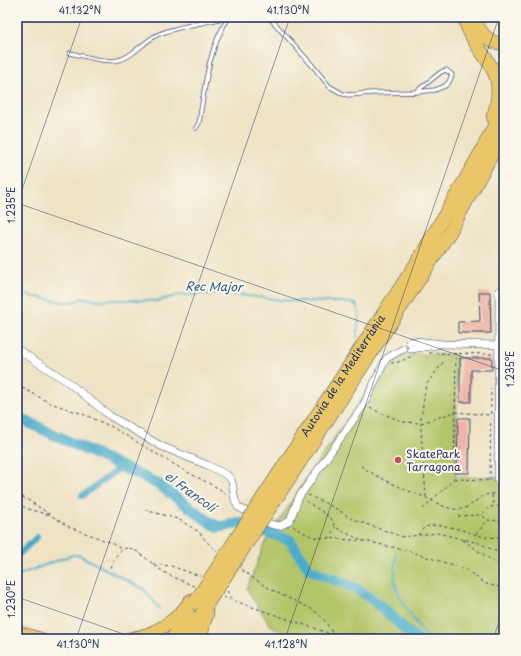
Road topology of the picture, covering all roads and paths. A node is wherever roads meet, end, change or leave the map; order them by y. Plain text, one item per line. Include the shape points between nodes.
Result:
1 (256, 17) edge
2 (268, 17) edge
3 (464, 17) edge
4 (476, 17) edge
5 (228, 18) edge
6 (504, 44) edge
7 (70, 53) dead end
8 (416, 92) junction
9 (504, 107) edge
10 (196, 128) dead end
11 (504, 132) edge
12 (459, 191) junction
13 (499, 291) dead end
14 (501, 345) edge
15 (17, 349) edge
16 (419, 353) dead end
17 (425, 353) dead end
18 (456, 354) junction
19 (492, 354) dead end
20 (444, 361) dead end
21 (389, 363) dead end
22 (492, 383) dead end
23 (17, 385) edge
24 (363, 406) junction
25 (501, 408) edge
26 (455, 412) junction
27 (490, 415) junction
28 (421, 423) junction
29 (361, 466) dead end
30 (454, 479) junction
31 (498, 480) dead end
32 (17, 494) edge
33 (492, 494) junction
34 (504, 494) edge
35 (302, 496) junction
36 (426, 498) junction
37 (235, 500) junction
38 (432, 501) junction
39 (17, 504) edge
40 (494, 506) junction
41 (423, 509) dead end
42 (504, 510) edge
43 (259, 514) junction
44 (504, 514) edge
45 (51, 515) junction
46 (481, 515) junction
47 (458, 516) dead end
48 (488, 520) junction
49 (499, 521) junction
50 (286, 524) junction
51 (335, 527) junction
52 (504, 527) edge
53 (476, 534) junction
54 (418, 535) junction
55 (504, 536) edge
56 (329, 539) junction
57 (462, 539) junction
58 (361, 540) junction
59 (121, 550) junction
60 (504, 554) edge
61 (152, 564) junction
62 (111, 568) dead end
63 (504, 569) edge
64 (194, 586) dead end
65 (215, 587) junction
66 (504, 588) edge
67 (233, 601) junction
68 (200, 604) junction
69 (17, 632) edge
70 (40, 639) edge
71 (129, 639) edge
72 (172, 639) edge
73 (186, 639) edge
74 (201, 639) edge
75 (346, 639) edge

1 - 5 path
2 - 8 lane via 336,91 349,96
3 - 12 highway via 469,32 493,68 498,84 498,103
4 - 6 highway via 479,29 486,37
5 - 7 lane via 180,27 157,35 120,60 110,61
5 - 10 lane via 214,48
8 - 8 lane via 442,88 452,75 446,70 441,72
9 - 12 highway, Autovia de la Mediterrània
11 - 43 highway, Autovia de la Mediterrània via 450,232
12 - 43 highway, Autovia de la Mediterrània
13 - 14 street
14 - 24 street via 410,345 407,351 403,349 387,358
14 - 25 street
15 - 37 street via 68,382 110,416 161,446 227,475 232,482
16 - 21 path via 399,362
17 - 18 path
18 - 19 path
18 - 26 path
20 - 28 path via 426,386
22 - 27 path
23 - 37 path via 50,403 112,427
24 - 28 path via 403,422
24 - 35 street
25 - 31 street
26 - 27 path
26 - 28 path
26 - 30 path
27 - 30 path via 490,480
28 - 36 path
29 - 36 path via 390,484
30 - 38 path
32 - 45 path
33 - 34 path
33 - 38 path via 485,495 462,509 449,508
33 - 40 path
35 - 50 street
35 - 51 path via 331,518
35 - 54 path via 335,508 357,521 403,537
36 - 38 path
37 - 50 street via 241,509 274,526
38 - 41 path
39 - 45 path
40 - 42 path via 500,506
40 - 46 path via 489,507
43 - 65 highway, Autovia de la Mediterrània, bridge
44 - 49 path
45 - 59 path via 69,527 112,543
46 - 47 path
46 - 48 path
48 - 49 path
48 - 53 path
49 - 52 path
50 - 56 path via 314,537
51 - 56 path
51 - 58 path
53 - 54 path via 434,526 424,528
53 - 55 path via 492,538
54 - 57 path via 436,533
56 - 58 path
57 - 60 path
57 - 63 path
58 - 66 path via 445,562 465,569 486,584
59 - 61 path via 136,550
59 - 62 path
61 - 64 path via 161,571
61 - 65 path via 170,566
65 - 67 path
65 - 67 path
65 - 68 highway, Autovia de la Mediterrània, bridge
67 - 75 path
68 - 71 highway via 150,634
68 - 72 highway, Autovia de la Mediterrània
68 - 73 highway, Autovia de la Mediterrània
68 - 74 highway via 204,619
69 - 70 highway

